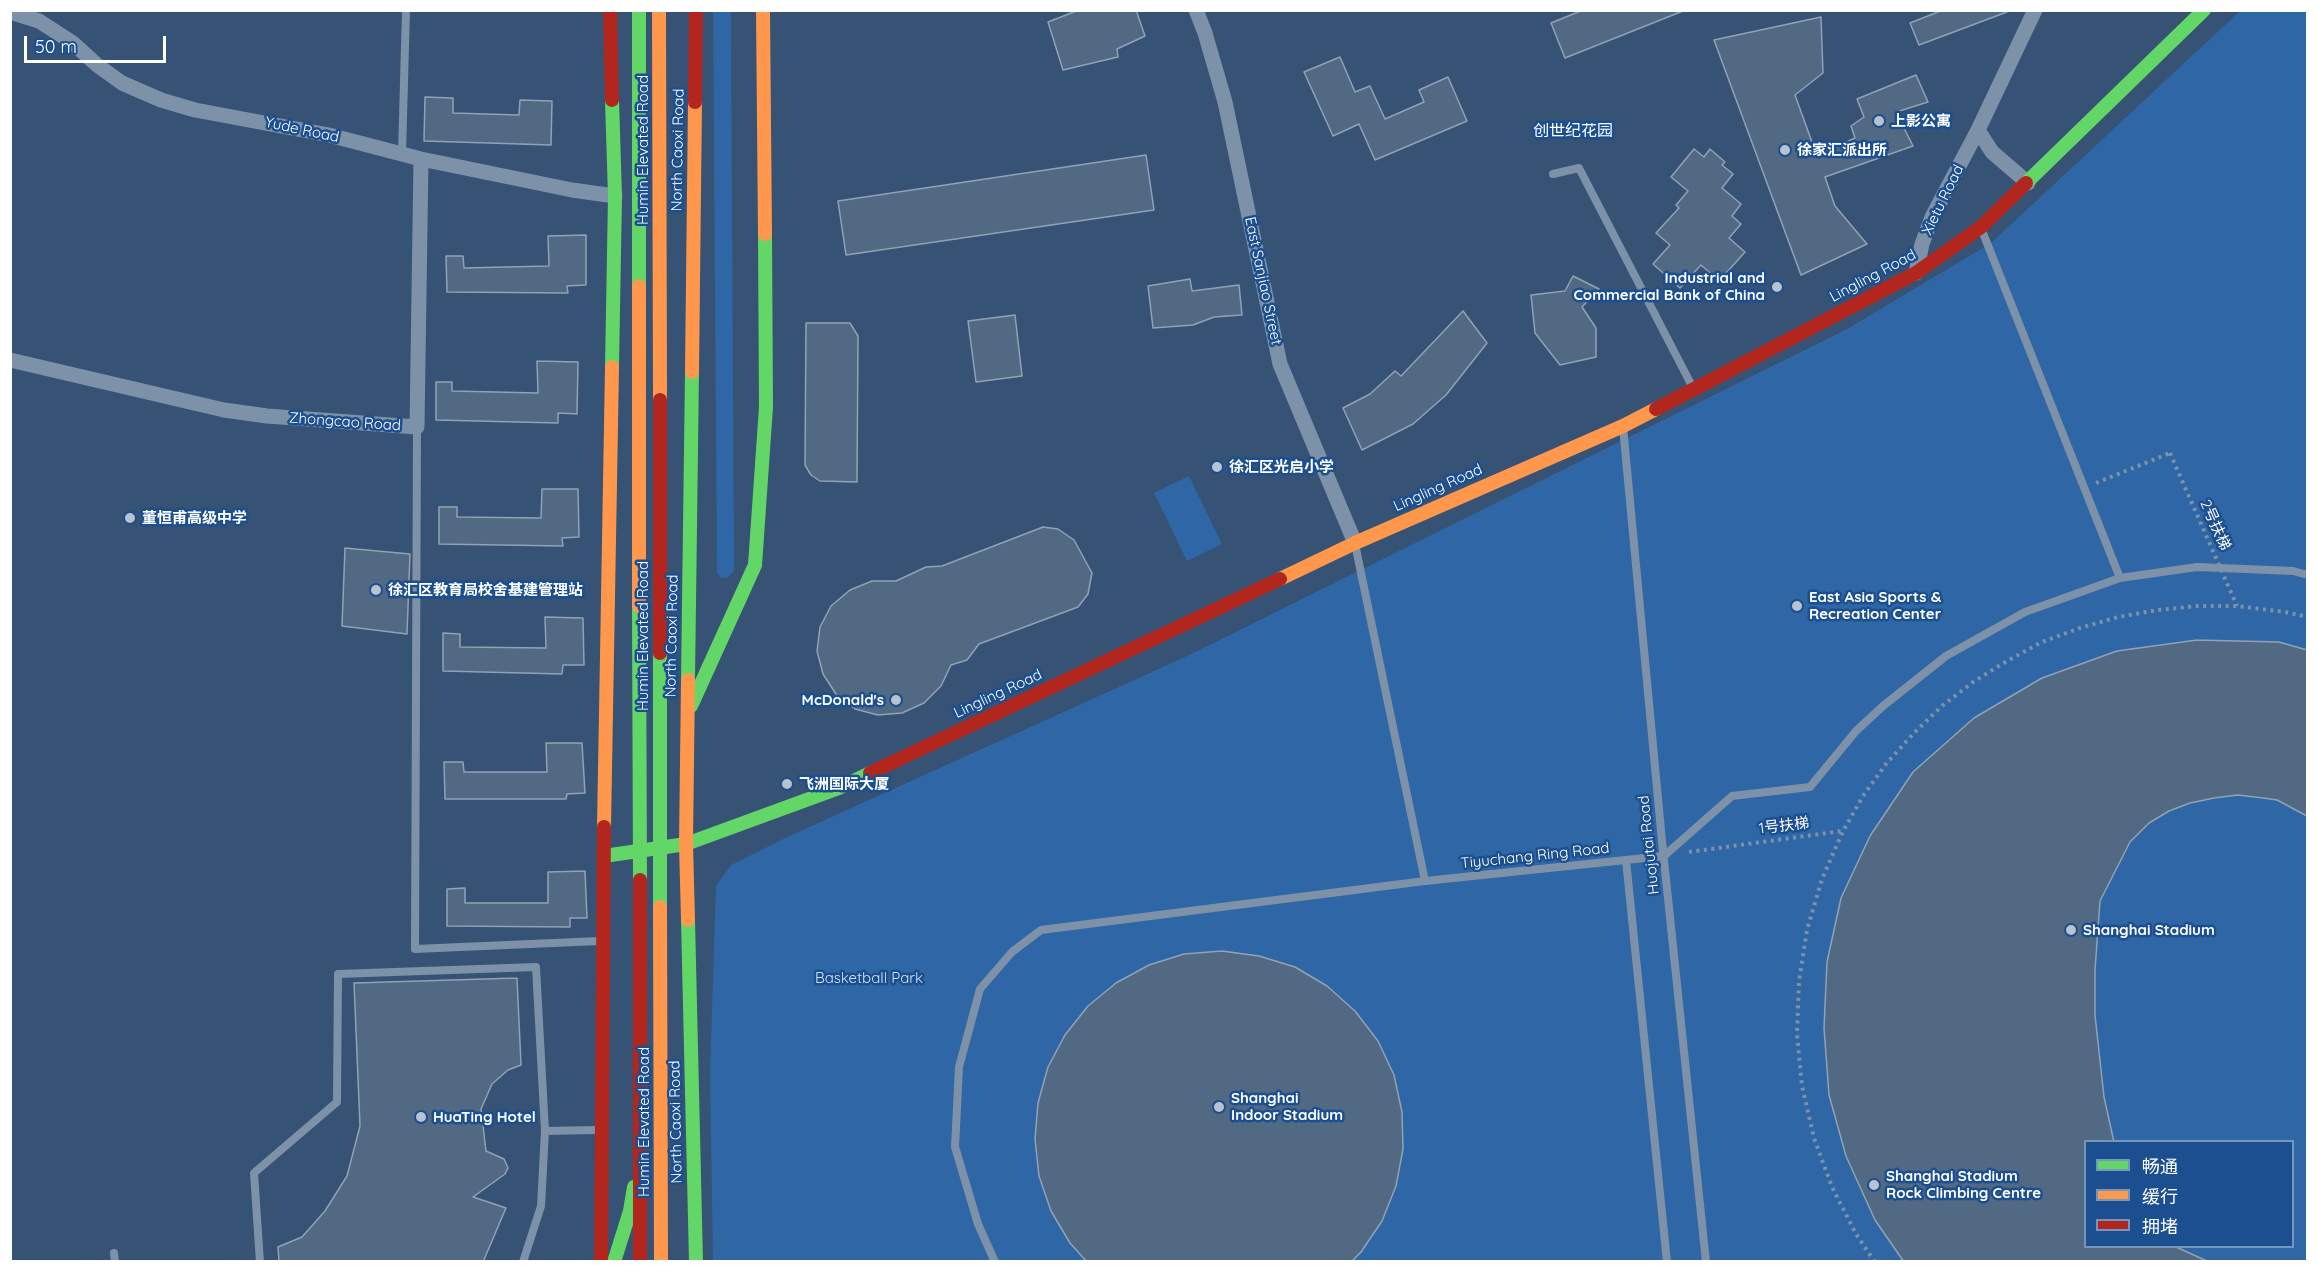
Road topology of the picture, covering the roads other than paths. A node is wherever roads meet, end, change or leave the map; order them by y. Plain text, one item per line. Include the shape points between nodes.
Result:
1 (406, 10) edge
2 (610, 10) edge
3 (639, 10) edge
4 (659, 10) edge
5 (696, 10) edge
6 (763, 10) edge
7 (1196, 10) edge
8 (2035, 10) edge
9 (2204, 10) edge
10 (10, 12) edge
11 (1978, 130) junction
12 (402, 153) junction
13 (421, 159) junction
14 (1553, 174) dead end
15 (2028, 183) junction
16 (615, 196) junction
17 (1981, 227) junction
18 (1916, 273) junction
19 (10, 360) edge
20 (1693, 390) junction
21 (1623, 426) junction
22 (417, 427) junction
23 (1355, 543) junction
24 (2307, 575) edge
25 (2120, 578) junction
26 (687, 713) junction
27 (686, 844) junction
28 (604, 856) junction
29 (1664, 856) junction
30 (1626, 860) junction
31 (1425, 881) junction
32 (602, 941) junction
33 (602, 1130) junction
34 (545, 1131) junction
35 (640, 1154) junction
36 (260, 1262) edge
37 (523, 1262) edge
38 (601, 1262) edge
39 (614, 1262) edge
40 (640, 1262) edge
41 (661, 1262) edge
42 (696, 1262) edge
43 (995, 1262) edge
44 (1667, 1262) edge
45 (1706, 1262) edge

1 - 12 lane
2 - 16 main road
3 - 35 main road, bridge
4 - 41 main road, Humin Elevated Road, bridge
5 - 26 main road, North Caoxi Road
6 - 26 main road via 766,407 755,565
7 - 23 street, East Sanjiao Street via 1225,102 1280,364
8 - 11 street, Xietu Road
9 - 15 main road, Lingling Road
10 - 12 street, Yude Road via 39,21 73,42 122,83 161,100
11 - 15 street via 1992,152
11 - 18 street, Xietu Road via 1932,217
12 - 13 street, Yude Road
13 - 16 street, Yude Road
13 - 22 street, Zhongcao Road
14 - 20 lane via 1579,168
15 - 17 main road, Lingling Road
16 - 28 main road
17 - 18 main road, Lingling Road
17 - 25 lane
18 - 20 main road, Lingling Road
19 - 22 street, Zhongcao Road via 235,411
20 - 21 main road, Lingling Road
21 - 23 main road, Lingling Road
21 - 29 lane, Huojutai Road
22 - 32 lane via 415,949
23 - 27 main road, Lingling Road via 839,788
23 - 31 lane
24 - 25 lane via 2197,567
25 - 29 lane via 2025,612 1946,656 1856,731 1810,787 1732,796
26 - 27 main road, North Caoxi Road
27 - 28 main road, Lingling Road
27 - 42 main road, North Caoxi Road
28 - 32 main road
29 - 30 lane, Tiyuchang Ring Road
29 - 45 lane, Huojutai Road
30 - 31 lane, Tiyuchang Ring Road
30 - 44 lane
31 - 43 lane, Tiyuchang Ring Road via 1041,930 1012,952 980,989 959,1067 955,1147 978,1224
32 - 33 main road
33 - 34 lane
33 - 38 main road
34 - 36 lane via 536,967 338,974 338,1102 254,1173
34 - 37 lane via 541,1206
35 - 39 main road, bridge via 630,1211
35 - 40 main road, bridge

